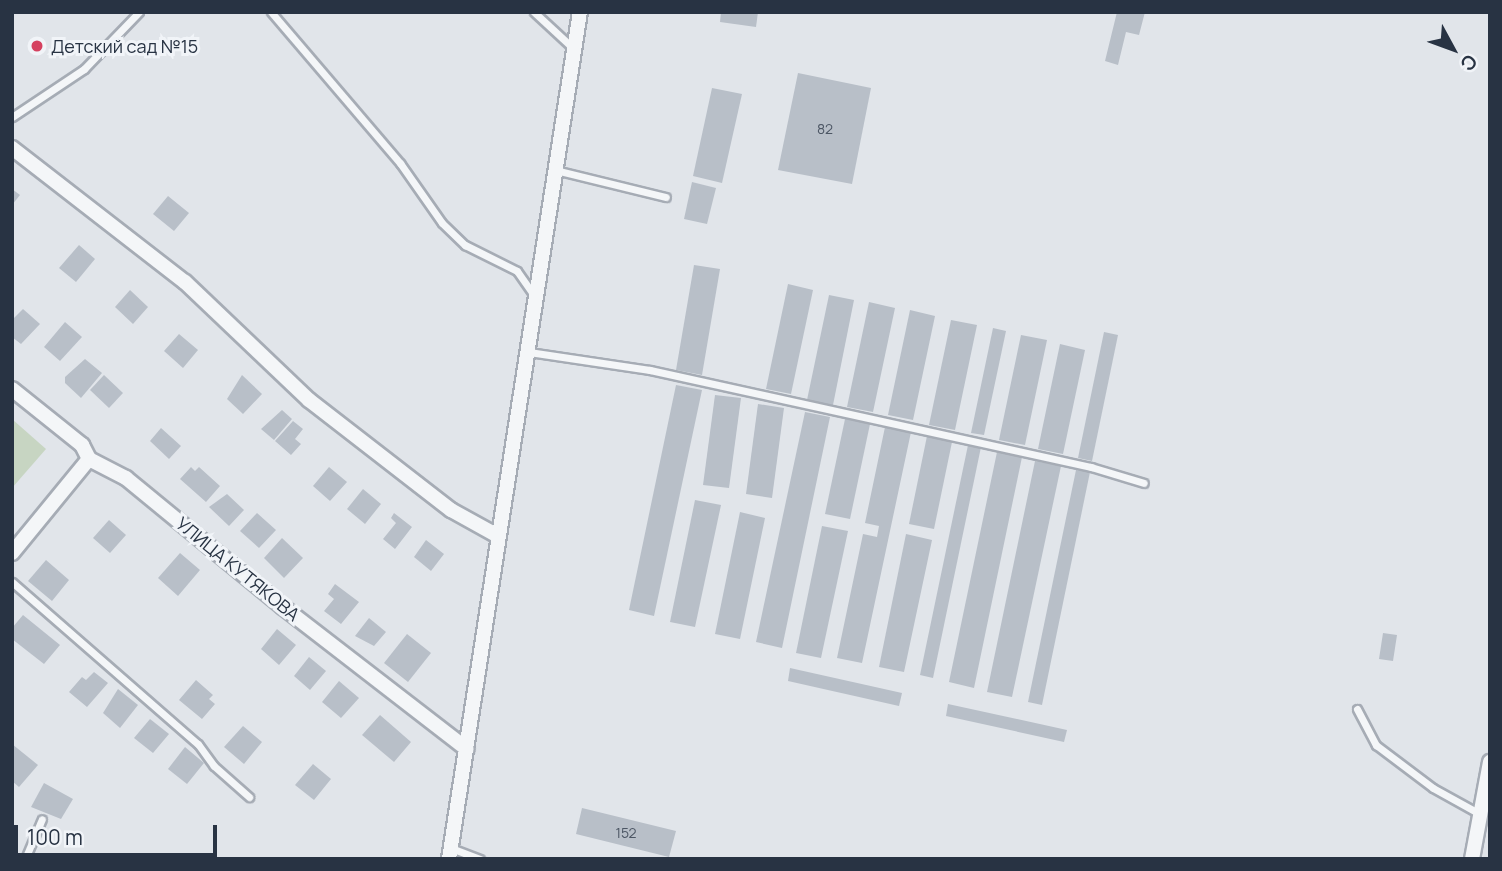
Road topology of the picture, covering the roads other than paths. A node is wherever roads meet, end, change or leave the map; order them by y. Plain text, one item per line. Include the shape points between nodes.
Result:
1 (139, 12) edge
2 (271, 12) edge
3 (534, 12) edge
4 (580, 12) edge
5 (576, 50) junction
6 (12, 117) edge
7 (12, 148) edge
8 (554, 170) junction
9 (666, 197) dead end
10 (536, 296) junction
11 (528, 352) junction
12 (12, 389) edge
13 (89, 459) junction
14 (1144, 483) dead end
15 (498, 536) junction
16 (12, 553) edge
17 (12, 582) edge
18 (1357, 709) dead end
19 (467, 749) junction
20 (1490, 762) edge
21 (249, 797) dead end
22 (1481, 814) junction
23 (42, 819) dead end
24 (450, 853) edge
25 (25, 859) edge
26 (481, 859) edge
27 (1472, 859) edge

1 - 6 lane via 83,69
2 - 10 lane via 400,163 442,223 465,245 517,271
3 - 5 lane
4 - 5 street
5 - 8 street
7 - 15 street via 186,282 309,400 452,510
8 - 9 lane
8 - 10 street
10 - 11 street
11 - 14 lane via 650,370 1091,467
11 - 15 street
12 - 13 street, УЛИЦА КУТЯКОВА via 82,446
13 - 16 street
13 - 19 street, УЛИЦА КУТЯКОВА via 126,478
15 - 19 street
17 - 21 lane via 198,744 214,766
18 - 22 lane via 1376,745 1433,788
19 - 24 street
20 - 22 street
22 - 27 street
23 - 25 lane
24 - 26 lane

